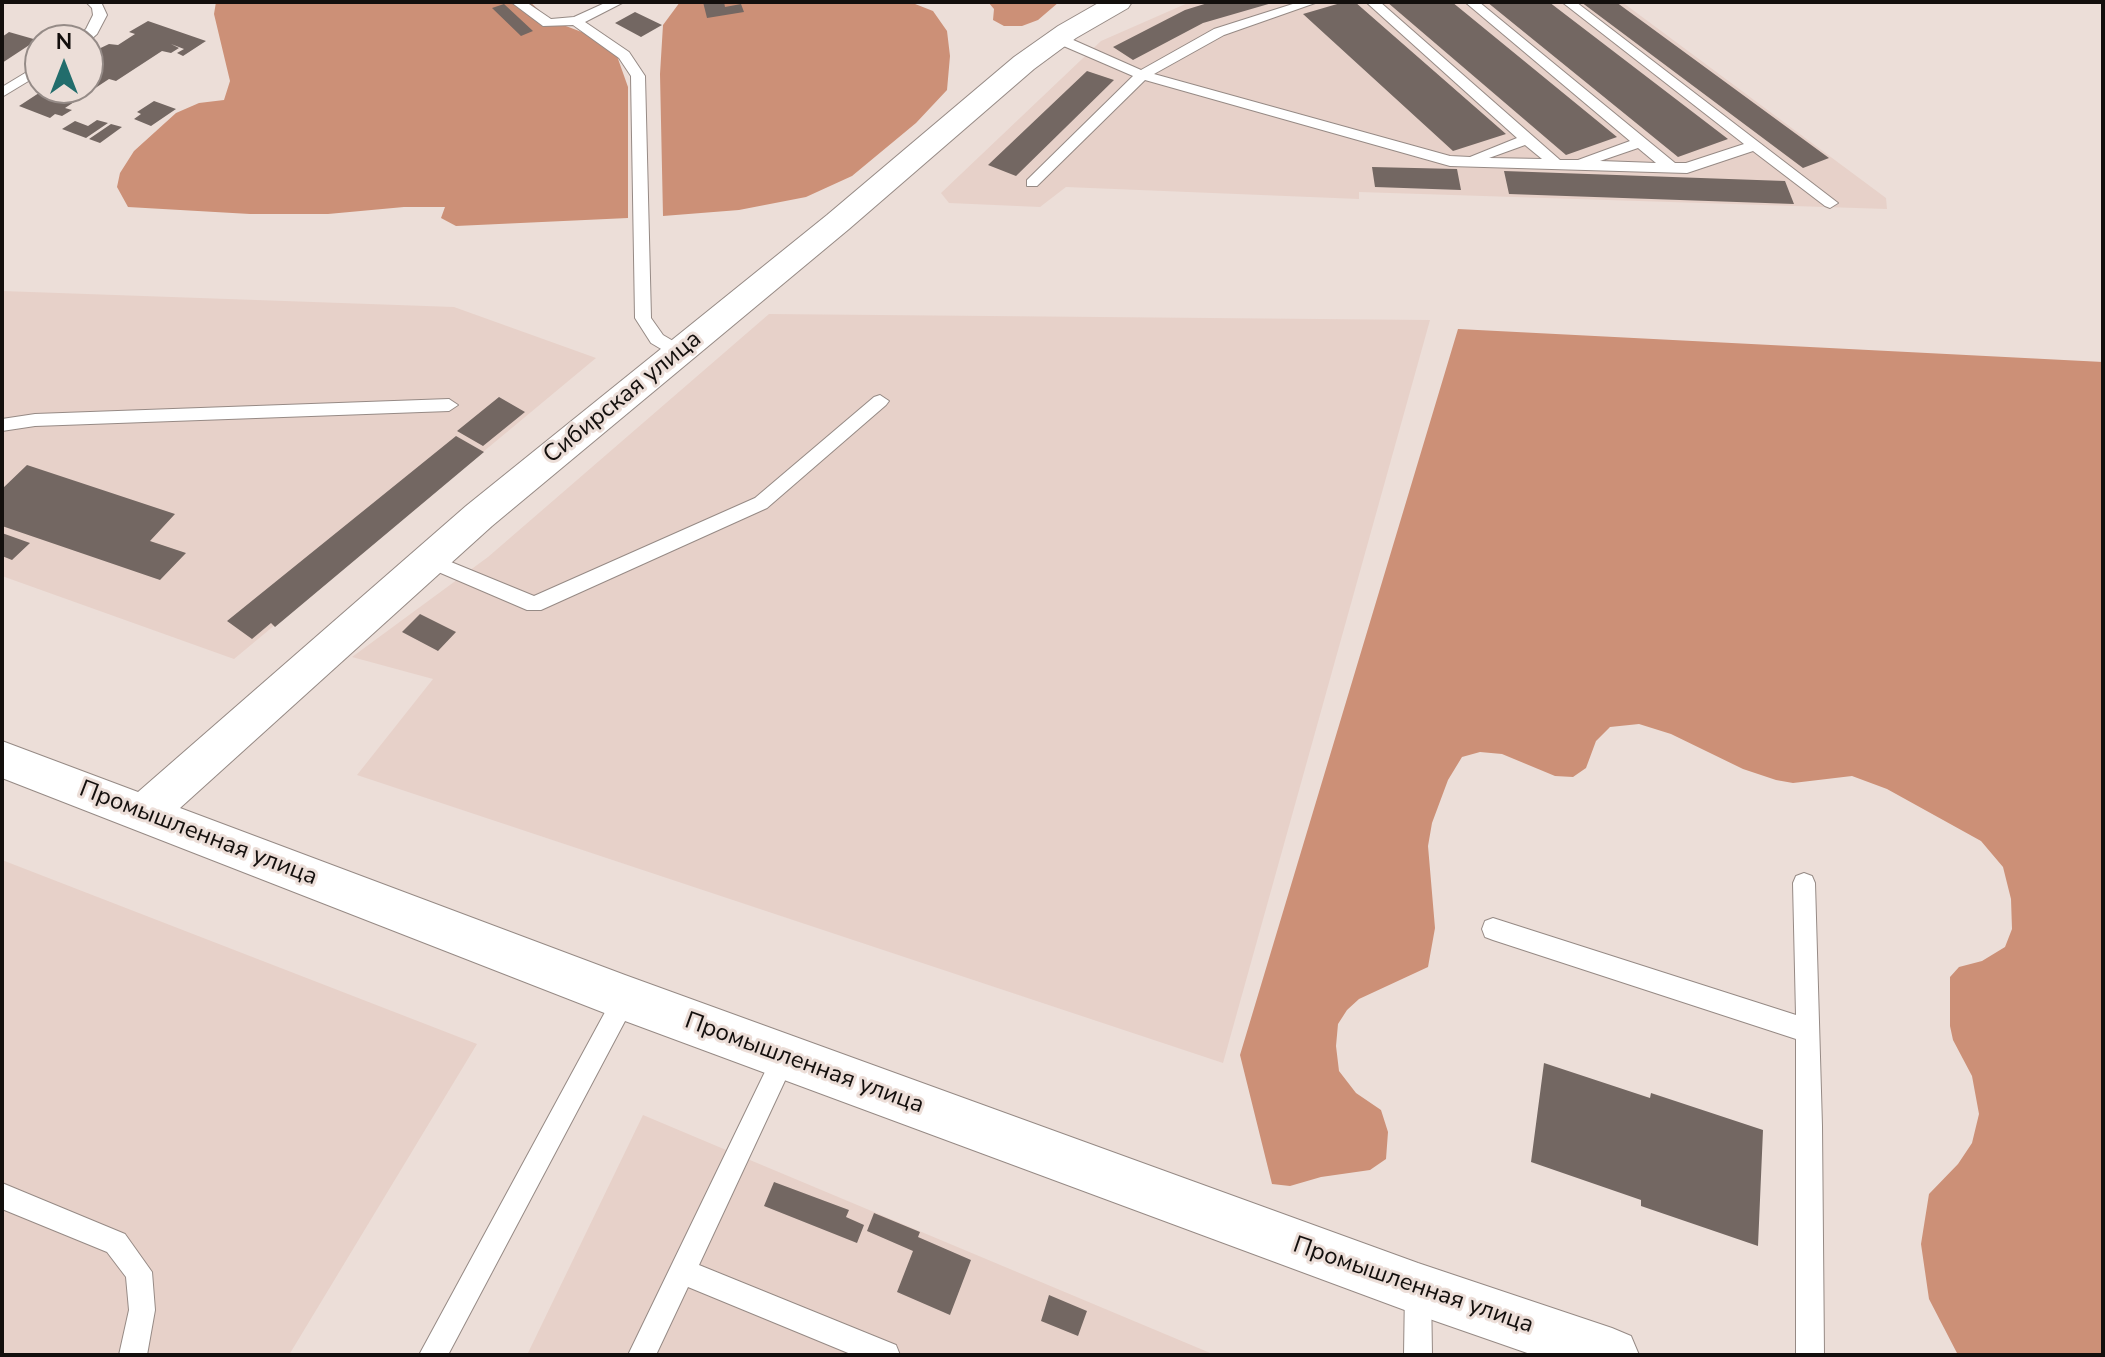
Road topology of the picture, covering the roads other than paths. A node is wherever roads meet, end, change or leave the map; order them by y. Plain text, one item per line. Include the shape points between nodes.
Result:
1 (92, 2) edge
2 (517, 2) edge
3 (618, 2) edge
4 (1119, 2) edge
5 (1312, 2) edge
6 (1372, 2) edge
7 (1471, 2) edge
8 (1568, 2) edge
9 (576, 21) junction
10 (96, 24) edge
11 (1057, 38) junction
12 (1142, 75) junction
13 (24, 79) edge
14 (2, 93) edge
15 (1528, 139) junction
16 (1640, 142) junction
17 (1755, 145) junction
18 (1466, 162) junction
19 (1557, 165) junction
20 (1574, 165) junction
21 (1672, 168) junction
22 (1032, 183) dead end
23 (1830, 203) dead end
24 (679, 352) junction
25 (880, 401) dead end
26 (449, 405) dead end
27 (2, 425) edge
28 (429, 560) junction
29 (7, 768) edge
30 (143, 814) junction
31 (1804, 883) dead end
32 (1493, 929) dead end
33 (625, 998) junction
34 (1808, 1031) junction
35 (784, 1057) junction
36 (2, 1196) edge
37 (682, 1271) junction
38 (1418, 1289) junction
39 (133, 1355) edge
40 (433, 1355) edge
41 (642, 1355) edge
42 (886, 1355) edge
43 (1418, 1355) edge
44 (1612, 1355) edge
45 (1810, 1355) edge

1 - 10 lane via 100,15
2 - 9 lane via 540,21
3 - 9 lane
4 - 11 street, Сибирская улица
5 - 12 lane via 1219,32
6 - 15 lane
7 - 16 lane
8 - 17 lane
9 - 24 lane via 624,55 638,76 643,318 657,339
11 - 12 lane
11 - 24 street, Сибирская улица
12 - 18 lane via 1431,157
12 - 22 lane
13 - 14 lane
15 - 18 lane
15 - 19 lane
16 - 20 lane
16 - 21 lane
17 - 21 lane via 1700,166
17 - 23 lane
18 - 19 lane
19 - 20 lane
20 - 21 lane
24 - 28 street, Сибирская улица
25 - 28 lane via 761,503 534,604
26 - 27 lane
28 - 30 street, Сибирская улица
29 - 30 street, Промышленная улица
30 - 33 street, Промышленная улица
31 - 34 lane
32 - 34 lane
33 - 35 street, Промышленная улица
33 - 40 lane
34 - 45 lane
35 - 37 lane
35 - 38 street, Промышленная улица
36 - 39 lane via 116,1243 139,1272 142,1310
37 - 41 lane
37 - 42 lane
38 - 43 lane
38 - 44 street, Промышленная улица

